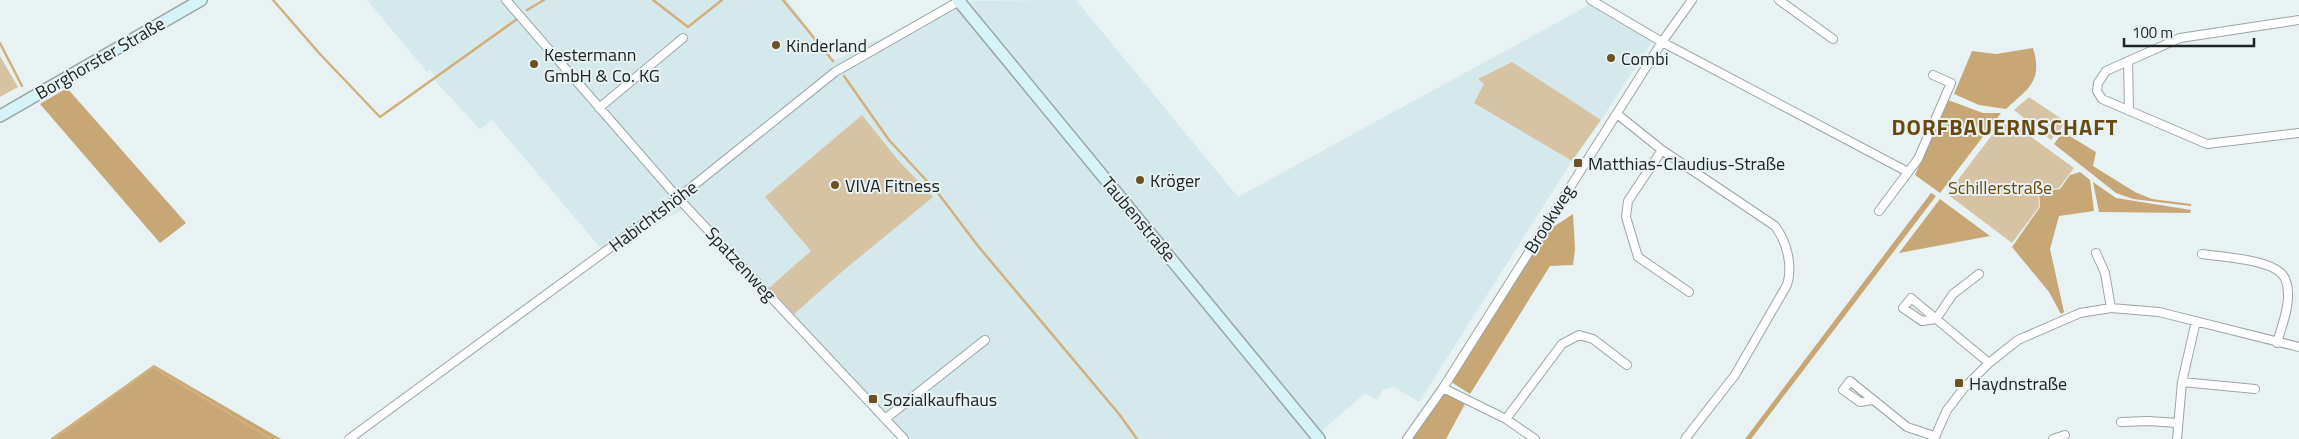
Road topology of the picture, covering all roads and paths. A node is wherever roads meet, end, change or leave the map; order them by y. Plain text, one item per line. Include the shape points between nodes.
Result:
1 (201, 0) edge
2 (506, 0) edge
3 (959, 0) edge
4 (1591, 0) edge
5 (1692, 0) edge
6 (1780, 0) edge
7 (2299, 20) edge
8 (683, 38) dead end
9 (1833, 39) dead end
10 (1662, 42) junction
11 (2128, 61) junction
12 (1933, 75) dead end
13 (599, 108) junction
14 (2129, 112) junction
15 (1616, 114) junction
16 (0, 116) edge
17 (2299, 133) edge
18 (1662, 150) junction
19 (1908, 172) junction
20 (678, 198) junction
21 (1879, 211) dead end
22 (2096, 253) dead end
23 (2202, 254) dead end
24 (1979, 274) dead end
25 (1689, 292) dead end
26 (2111, 308) junction
27 (2196, 321) junction
28 (985, 340) dead end
29 (2277, 343) junction
30 (2299, 347) edge
31 (1989, 363) junction
32 (1627, 365) dead end
33 (2182, 382) junction
34 (1443, 388) junction
35 (2255, 389) dead end
36 (1872, 400) dead end
37 (885, 419) junction
38 (1506, 419) junction
39 (2121, 422) dead end
40 (2178, 423) junction
41 (2065, 435) dead end
42 (1934, 438) edge
43 (349, 439) edge
44 (904, 439) edge
45 (1319, 439) edge
46 (1407, 439) edge
47 (1534, 439) edge
48 (1685, 439) edge
49 (2053, 439) edge
50 (2177, 439) edge

1 - 16 street, Borghorster Straße
2 - 13 street, Spatzenweg
3 - 20 street, Habichtshöhe via 835,72
3 - 45 street, Taubenstraße
4 - 10 street
5 - 10 street, Brookweg
6 - 9 street
7 - 11 street via 2180,38
8 - 13 street
10 - 15 street, Brookweg
10 - 19 street
11 - 14 street
11 - 14 street via 2106,71 2096,91 2102,99
12 - 19 street via 1951,83 1918,159
13 - 20 street, Spatzenweg
14 - 17 street via 2207,144
15 - 18 street
15 - 34 street, Brookweg
18 - 25 street via 1628,201 1626,217 1638,257
18 - 48 street via 1775,226 1783,236 1791,273 1735,375
19 - 21 street
20 - 37 street, Spatzenweg
20 - 43 street, Habichtshöhe
22 - 26 street
23 - 29 street via 2272,267 2282,274 2288,285 2288,297
24 - 31 street via 1952,294 1936,319
26 - 27 street via 2159,312
26 - 31 street via 2080,313 2018,340
27 - 29 street
27 - 33 street
28 - 37 street
29 - 30 street
31 - 42 street via 1964,388
32 - 38 street via 1593,339 1579,335 1562,344
33 - 35 street
33 - 40 street
34 - 38 street
34 - 46 street, Brookweg
36 - 42 street via 1907,427
37 - 44 street, Spatzenweg
38 - 47 street
39 - 40 street
40 - 50 street
41 - 49 street

